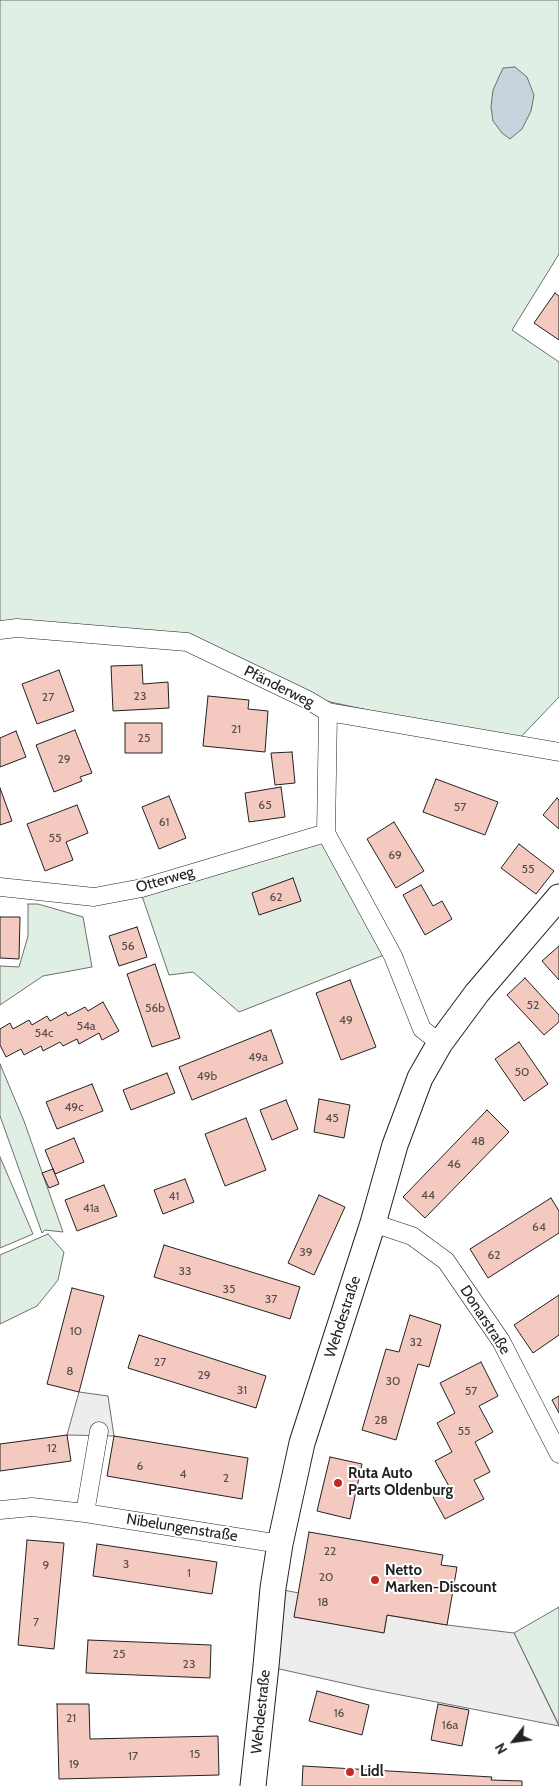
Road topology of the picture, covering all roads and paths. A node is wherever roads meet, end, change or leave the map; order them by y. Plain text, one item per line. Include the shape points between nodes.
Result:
1 (0, 630) edge
2 (328, 712) junction
3 (559, 752) edge
4 (326, 832) junction
5 (0, 887) edge
6 (559, 897) edge
7 (440, 1043) junction
8 (374, 1223) junction
9 (99, 1432) dead end
10 (559, 1454) edge
11 (0, 1510) edge
12 (85, 1513) junction
13 (280, 1544) junction
14 (253, 1786) edge

1 - 2 street, Pfänderweg via 17,628 187,642
2 - 3 street, Pfänderweg
2 - 4 street
4 - 5 street, Otterweg via 142,888 94,897
4 - 7 street via 393,956 422,1029
6 - 7 street, Wehdestraße via 477,993
7 - 8 street, Wehdestraße via 420,1078 404,1120
8 - 10 street, Donarstraße via 412,1236 446,1261 501,1341
8 - 13 street, Wehdestraße via 302,1443
9 - 12 street
11 - 12 street, Nibelungenstraße via 32,1507
12 - 13 street, Nibelungenstraße
13 - 14 street, Wehdestraße

